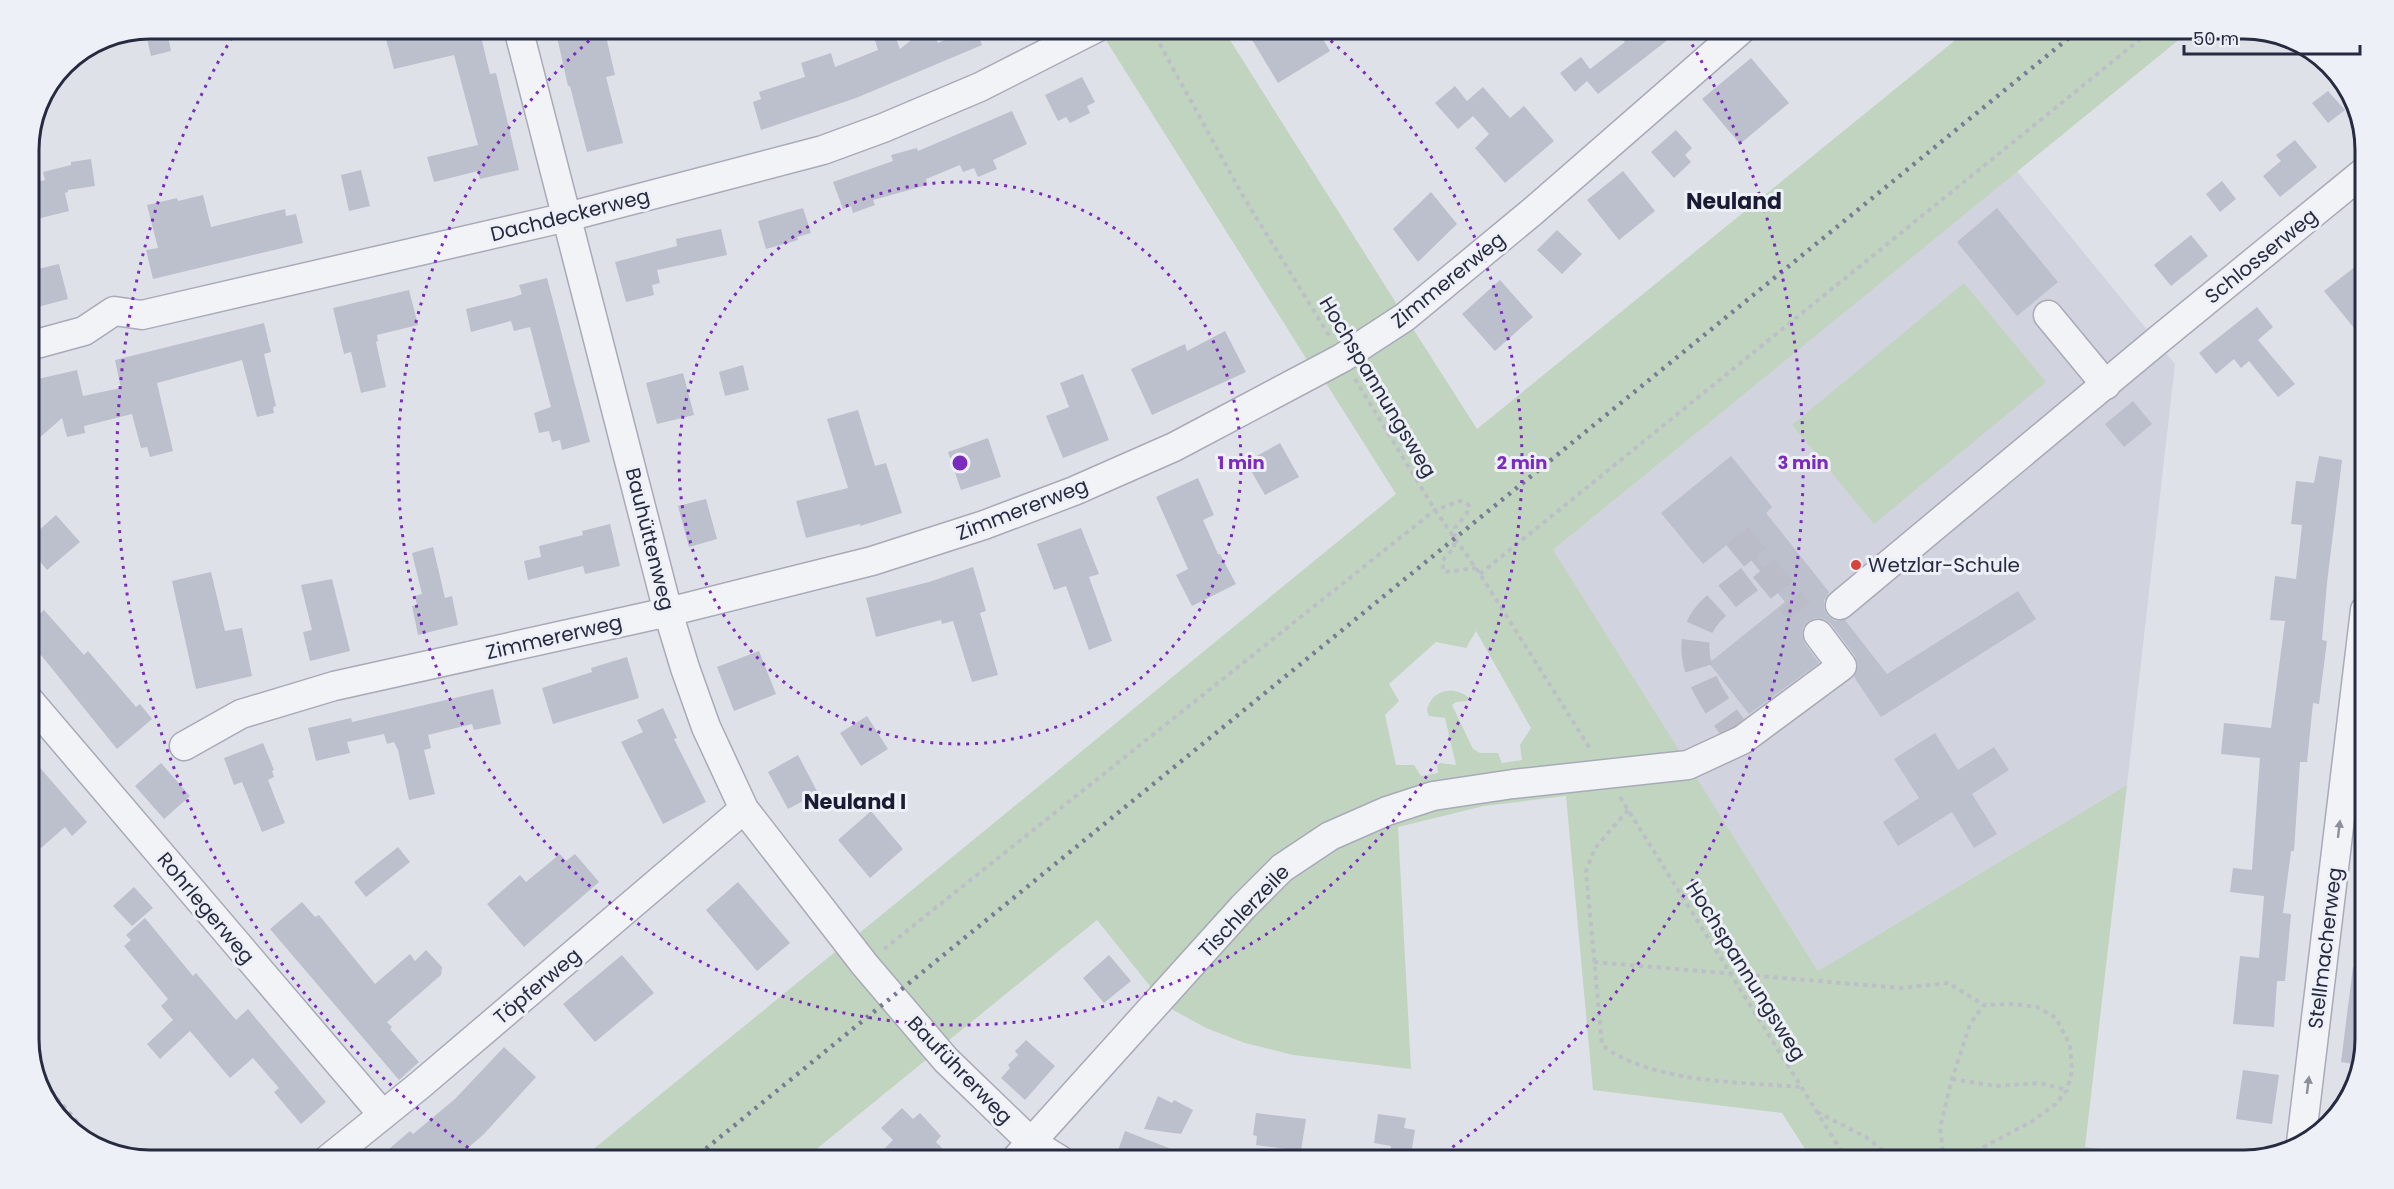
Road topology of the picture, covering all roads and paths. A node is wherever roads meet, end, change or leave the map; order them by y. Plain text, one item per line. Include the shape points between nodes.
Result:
1 (521, 39) edge
2 (1074, 39) edge
3 (1157, 39) edge
4 (1730, 39) edge
5 (2140, 39) edge
6 (2355, 185) edge
7 (567, 217) junction
8 (2049, 315) dead end
9 (39, 343) edge
10 (1342, 358) junction
11 (2106, 386) junction
12 (1435, 510) junction
13 (1454, 538) junction
14 (1476, 568) junction
15 (1480, 574) junction
16 (1840, 605) dead end
17 (668, 612) junction
18 (1818, 634) tunnel mouth
19 (2355, 693) edge
20 (39, 712) edge
21 (184, 746) dead end
22 (1599, 763) junction
23 (1620, 798) dead end
24 (744, 809) junction
25 (1628, 810) junction
26 (1594, 962) junction
27 (865, 965) junction
28 (1729, 972) junction
29 (892, 998) joint
30 (1984, 1005) junction
31 (1952, 1079) junction
32 (1801, 1087) junction
33 (2067, 1090) junction
34 (55, 1097) edge
35 (1816, 1112) junction
36 (383, 1116) junction
37 (78, 1123) edge
38 (2302, 1133) edge
39 (341, 1150) edge
40 (1022, 1150) edge
41 (1024, 1150) edge
42 (1840, 1150) edge
43 (1882, 1150) edge
44 (1943, 1150) edge
45 (1979, 1150) edge

1 - 7 street, Bauhüttenweg
2 - 7 street, Dachdeckerweg via 980,87 823,150
3 - 10 path, Hochspannungsweg via 1243,196
4 - 10 street, Zimmererweg via 1405,317
5 - 15 path
6 - 11 street, Schlosserweg via 2157,341
7 - 9 street, Dachdeckerweg via 142,315 114,312 84,331
7 - 17 street, Bauhüttenweg
8 - 11 street
10 - 12 path, Hochspannungsweg
10 - 17 street, Zimmererweg via 1174,447 984,525 872,561
11 - 16 street, Schlosserweg
12 - 13 path, Hochspannungsweg
12 - 13 path via 1460,501 1469,506 1455,528
12 - 27 path
13 - 14 path, Hochspannungsweg
13 - 14 path via 1454,548 1442,561 1444,572
14 - 15 path, Hochspannungsweg
15 - 22 path, Hochspannungsweg
17 - 21 street, Zimmererweg via 334,686 241,714
17 - 24 street, Bauhüttenweg via 706,727
18 - 22 street, Tischlerzeile via 1842,666 1742,740 1688,765
38 -> 19 street, Stellmacherweg
20 - 36 street, Rohrlegerweg
22 - 41 street, Tischlerzeile via 1513,784 1421,798 1330,836 1282,868
23 - 25 path, Hochspannungsweg
24 - 27 street, Bauhüttenweg
24 - 36 street, Töpferweg
25 - 26 path via 1595,848 1586,871
25 - 28 path, Hochspannungsweg
26 - 28 path
26 - 32 path via 1602,1046 1617,1057 1676,1076
27 - 29 street, Bauhüttenweg
28 - 30 path via 1901,988 1948,983
28 - 32 path, Hochspannungsweg
29 - 40 street, Bauführerweg
30 - 31 path via 1970,1024
30 - 33 path via 2037,1007 2056,1018 2070,1046 2072,1071
31 - 33 path via 1996,1086 2040,1083
31 - 44 path via 1940,1128
32 - 35 path, Hochspannungsweg
33 - 45 path via 2056,1104 2031,1122
34 - 37 path
35 - 42 path, Hochspannungsweg
35 - 43 path via 1866,1137
36 - 39 street, Töpferweg

